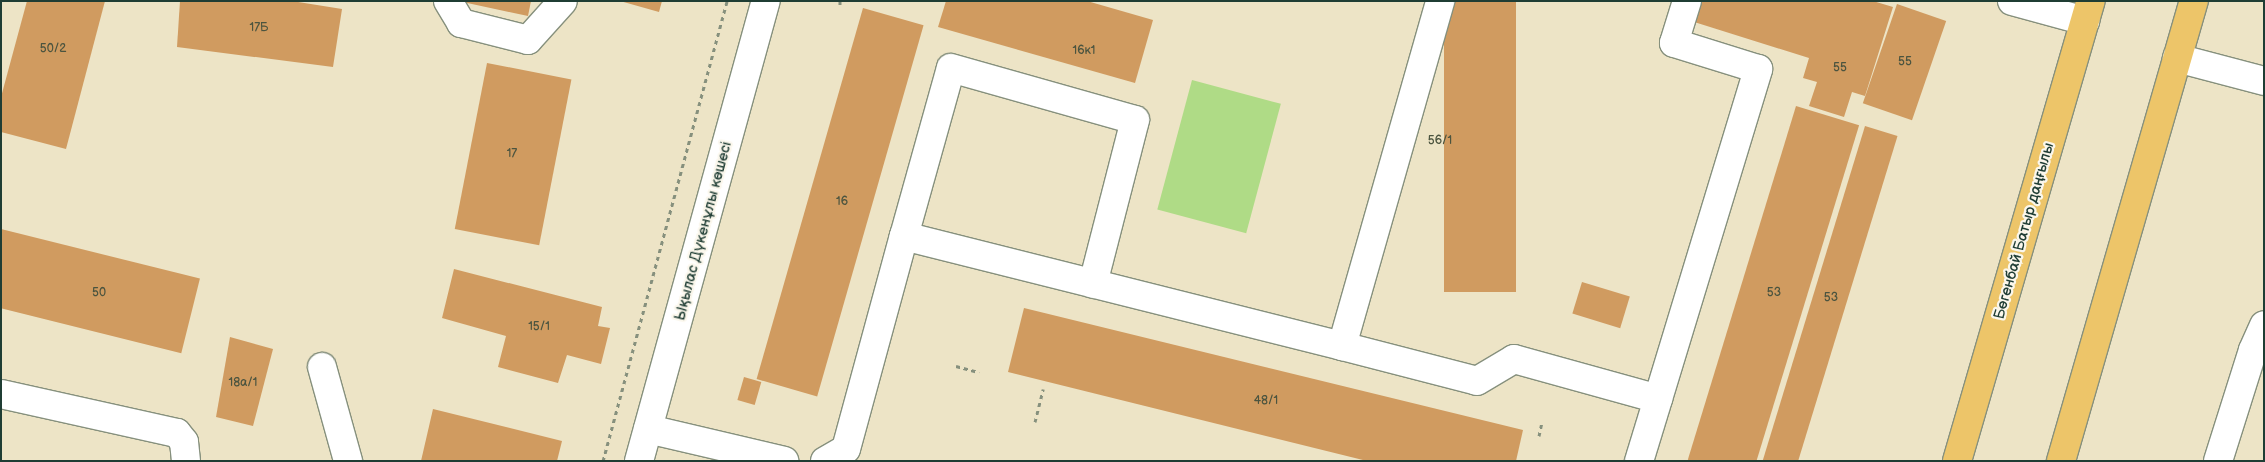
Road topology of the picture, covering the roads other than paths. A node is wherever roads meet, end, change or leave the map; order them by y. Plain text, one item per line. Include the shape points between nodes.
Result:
1 (448, 1) edge
2 (563, 1) edge
3 (766, 1) edge
4 (1440, 1) edge
5 (1687, 1) edge
6 (2012, 1) edge
7 (2194, 1) edge
8 (2088, 11) edge
9 (2177, 58) junction
10 (2264, 81) edge
11 (904, 236) junction
12 (1093, 284) junction
13 (2264, 325) edge
14 (1342, 346) junction
15 (322, 367) dead end
16 (1, 394) edge
17 (1658, 399) junction
18 (648, 429) junction
19 (186, 461) edge
20 (348, 461) edge
21 (639, 461) edge
22 (784, 461) edge
23 (825, 461) edge
24 (1639, 461) edge
25 (1957, 461) edge
26 (2061, 461) edge
27 (2218, 461) edge

1 - 2 street via 462,23 528,40
3 - 18 street, Ықылас Дүкенұлы көшесі
4 - 14 street
5 - 17 street via 1674,43 1758,69
6 - 8 street
7 - 9 main road
8 - 25 main road, Бөгенбай Батыр даңғылы
9 - 10 street
9 - 26 main road
11 - 12 street
11 - 12 street via 952,68 1134,120
11 - 23 street via 846,449
12 - 14 street
13 - 27 street via 2252,350
14 - 17 street via 1477,381 1514,359
15 - 20 street
16 - 19 street via 177,433 184,442
17 - 24 street
18 - 21 street, Ықылас Дүкенұлы көшесі
18 - 22 street

